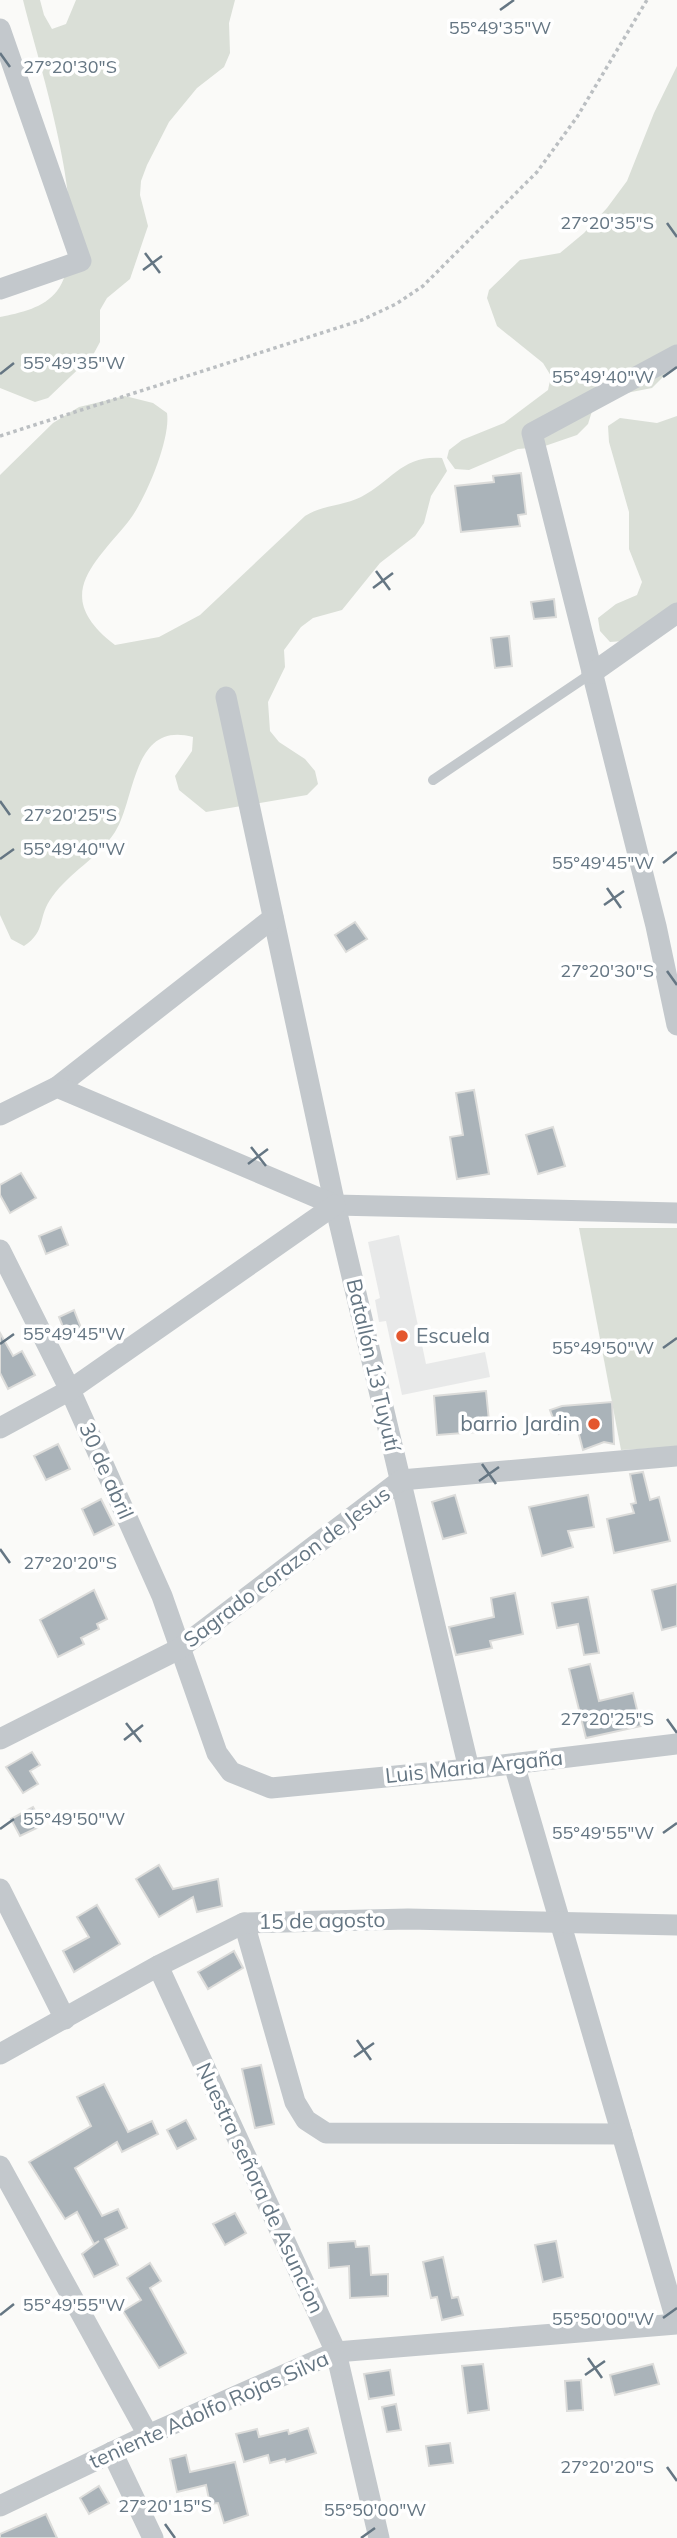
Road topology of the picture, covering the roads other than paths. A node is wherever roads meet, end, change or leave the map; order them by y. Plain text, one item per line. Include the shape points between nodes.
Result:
1 (1, 31) edge
2 (0, 289) edge
3 (677, 355) edge
4 (677, 613) edge
5 (592, 673) junction
6 (226, 697) dead end
7 (433, 780) dead end
8 (274, 918) junction
9 (666, 926) edge
10 (677, 1025) edge
11 (57, 1087) junction
12 (0, 1115) edge
13 (335, 1205) junction
14 (677, 1213) edge
15 (0, 1250) edge
16 (70, 1390) junction
17 (0, 1428) edge
18 (677, 1455) edge
19 (401, 1480) junction
20 (179, 1650) junction
21 (0, 1739) edge
22 (677, 1744) edge
23 (514, 1764) junction
24 (469, 1769) junction
25 (271, 1788) joint
26 (0, 1889) edge
27 (561, 1922) junction
28 (244, 1923) junction
29 (677, 1925) edge
30 (158, 1966) junction
31 (65, 2019) junction
32 (0, 2054) edge
33 (622, 2134) junction
34 (0, 2166) edge
35 (677, 2323) edge
36 (335, 2352) junction
37 (148, 2435) junction
38 (112, 2452) junction
39 (0, 2506) edge
40 (153, 2538) edge
41 (379, 2538) edge

1 - 2 street via 81,261
3 - 5 street via 532,433
4 - 5 street
5 - 7 lane
5 - 9 street
6 - 8 street, Batallón 13 Tuyutí
8 - 11 street
8 - 13 street, Batallón 13 Tuyutí
9 - 10 street
11 - 12 street
11 - 13 street
13 - 14 street
13 - 16 street
13 - 19 street, Batallón 13 Tuyutí
15 - 16 street, 30 de abril
16 - 17 street
16 - 20 street, 30 de abril via 162,1596
18 - 19 street, Sagrado corazon de Jesus
19 - 20 street, Sagrado corazon de Jesus
19 - 24 street, Batallón 13 Tuyutí
20 - 21 street, Sagrado corazon de Jesus
20 - 25 street, 30 de abril via 217,1753 231,1772
22 - 23 street, Luis Maria Argaña
23 - 24 street, Luis Maria Argaña
23 - 27 street
24 - 25 street, Luis Maria Argaña
26 - 31 street
27 - 28 street, 15 de agosto
27 - 29 street, 15 de agosto
27 - 33 street
28 - 30 street, 15 de agosto
28 - 33 street via 295,2102 306,2120 326,2133
30 - 31 street, 15 de agosto
30 - 36 street, Nuestra señora de Asuncion
31 - 32 street, 15 de agosto
33 - 35 street
34 - 37 street
35 - 36 street, teniente Adolfo Rojas Silva
36 - 37 street, teniente Adolfo Rojas Silva
36 - 41 street, Nuestra señora de Asuncion
37 - 38 street, teniente Adolfo Rojas Silva
38 - 39 street, teniente Adolfo Rojas Silva
38 - 40 street

